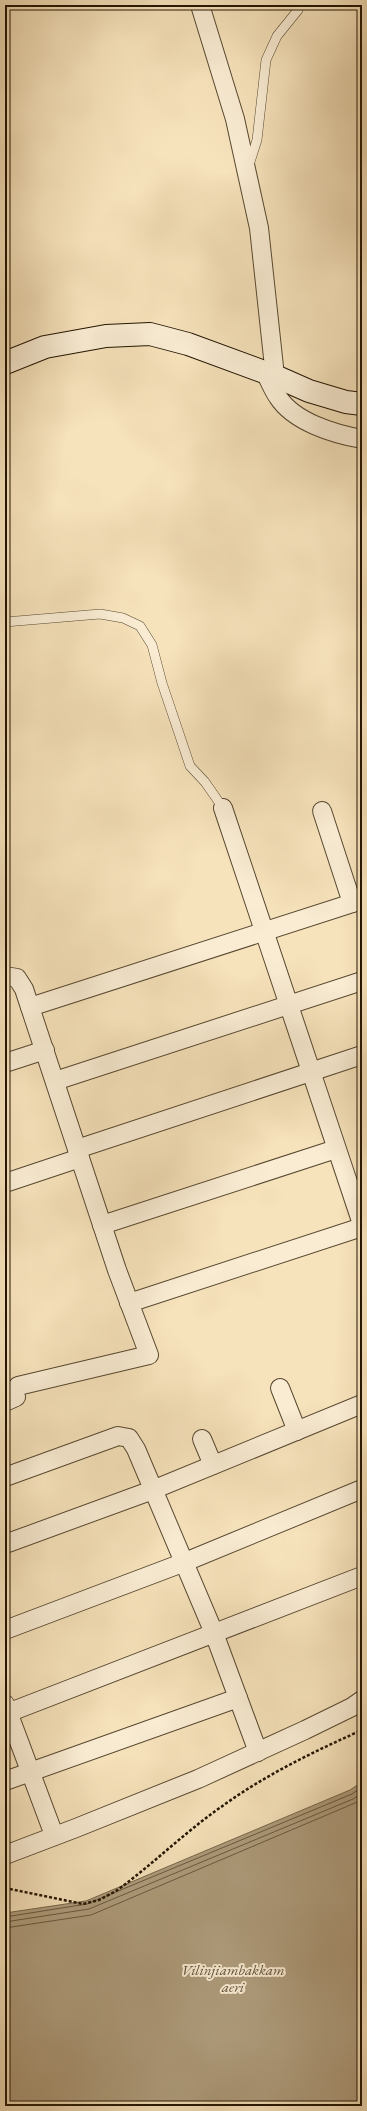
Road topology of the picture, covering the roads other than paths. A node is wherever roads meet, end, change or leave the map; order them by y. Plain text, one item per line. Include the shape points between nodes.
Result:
1 (200, 5) edge
2 (298, 10) dead end
3 (246, 172) junction
4 (5, 362) edge
5 (270, 374) junction
6 (362, 404) edge
7 (362, 439) edge
8 (5, 622) edge
9 (223, 808) joint
10 (322, 811) dead end
11 (357, 902) edge
12 (264, 931) junction
13 (5, 976) edge
14 (362, 982) edge
15 (289, 1005) junction
16 (30, 1007) junction
17 (44, 1050) junction
18 (362, 1055) edge
19 (5, 1063) edge
20 (311, 1072) junction
21 (55, 1081) junction
22 (336, 1148) junction
23 (79, 1153) junction
24 (5, 1183) edge
25 (362, 1224) edge
26 (102, 1225) junction
27 (362, 1227) edge
28 (129, 1303) junction
29 (280, 1388) dead end
30 (13, 1395) edge
31 (362, 1404) edge
32 (297, 1431) junction
33 (202, 1439) dead end
34 (213, 1466) junction
35 (5, 1477) edge
36 (362, 1488) edge
37 (153, 1490) junction
38 (5, 1544) edge
39 (185, 1562) junction
40 (362, 1576) edge
41 (5, 1630) edge
42 (214, 1633) junction
43 (238, 1698) junction
44 (362, 1700) edge
45 (6, 1710) edge
46 (258, 1752) junction
47 (30, 1771) junction
48 (5, 1781) edge
49 (54, 1836) junction
50 (5, 1855) edge

1 - 3 street via 234,119
2 - 3 lane via 278,36 266,60 257,140
3 - 5 street via 259,228
4 - 5 street via 45,347 106,336 150,334 188,344
5 - 6 street via 309,391
5 - 7 street via 277,397 295,414 326,429
8 - 9 lane via 100,614 123,618 140,626 152,645 190,766
9 - 12 street
10 - 11 street
11 - 12 street
12 - 15 street
12 - 16 street
13 - 16 street via 17,978
14 - 15 street
15 - 20 street
15 - 21 street
16 - 17 street
17 - 19 street
17 - 21 street
18 - 20 street
20 - 22 street
20 - 23 street
21 - 23 street
22 - 25 street
22 - 26 street
23 - 24 street
23 - 26 street
26 - 28 street
27 - 28 street
28 - 30 street via 149,1355
29 - 32 street
31 - 32 street
32 - 34 street
33 - 34 street
34 - 37 street
35 - 37 street via 118,1436 129,1438
36 - 39 street
37 - 38 street
37 - 39 street
39 - 41 street
39 - 42 street
40 - 42 street
42 - 43 street
42 - 45 street
43 - 46 street
43 - 47 street
44 - 46 street
45 - 47 street
46 - 49 street via 198,1779
47 - 48 street
47 - 49 street
49 - 50 street

